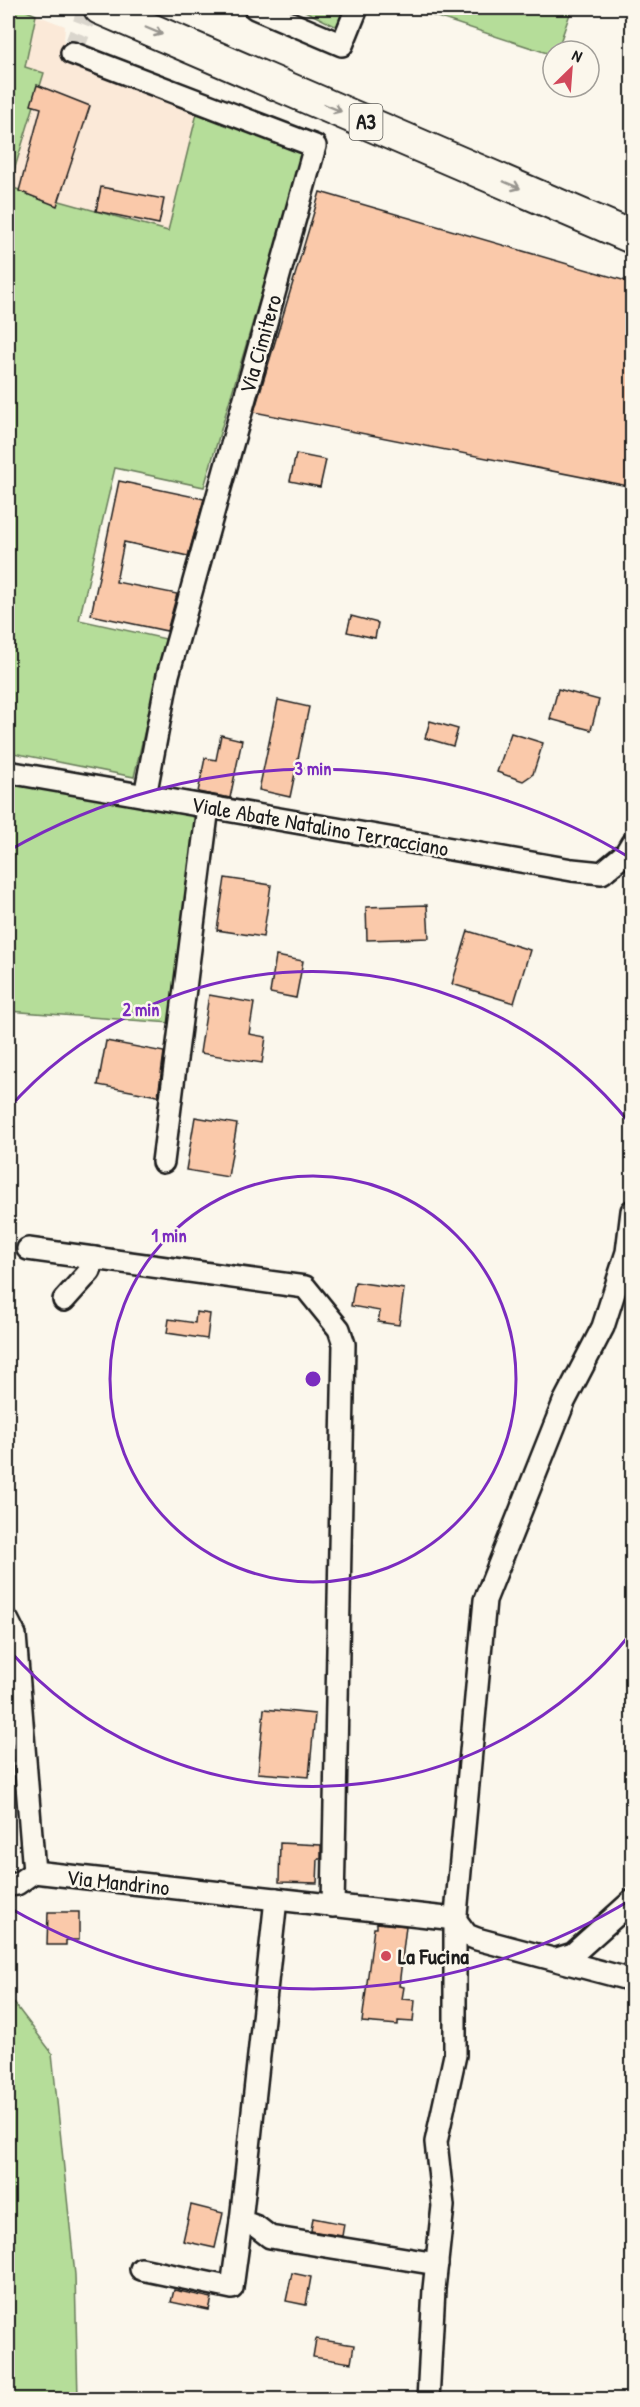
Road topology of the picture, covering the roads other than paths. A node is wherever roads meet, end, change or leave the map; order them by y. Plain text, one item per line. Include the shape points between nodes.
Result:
1 (100, 8) edge
2 (155, 8) edge
3 (255, 8) edge
4 (357, 8) edge
5 (72, 53) dead end
6 (633, 213) edge
7 (633, 237) edge
8 (8, 772) edge
9 (145, 796) junction
10 (208, 807) junction
11 (630, 856) edge
12 (163, 1162) dead end
13 (633, 1211) edge
14 (28, 1249) dead end
15 (94, 1258) junction
16 (64, 1300) dead end
17 (8, 1621) edge
18 (34, 1872) junction
19 (8, 1885) edge
20 (276, 1899) junction
21 (633, 1901) edge
22 (333, 1906) junction
23 (455, 1919) junction
24 (557, 1959) junction
25 (633, 1980) edge
26 (241, 2221) junction
27 (437, 2264) junction
28 (141, 2269) dead end
29 (428, 2400) edge

1 -> 7 highway, A3
2 - 6 highway, A3
3 - 4 street via 342,45
5 - 9 street, Via Cimitero via 315,146 168,675
8 - 9 street, Viale Abate Natalino Terracciano
9 - 10 street, Viale Abate Natalino Terracciano
10 - 11 street, Viale Abate Natalino Terracciano via 572,870 602,873
10 - 12 street
13 - 23 street via 627,1252 603,1327 564,1402 485,1600
14 - 15 street
15 - 16 street via 90,1271
15 - 22 street via 305,1287 339,1329 344,1344
17 - 18 street, Via Mandrino via 15,1635
18 - 19 street via 18,1884
18 - 20 street, Via Mandrino
20 - 22 street, Via Mandrino
20 - 26 street
21 - 24 street via 573,1954
22 - 23 street, Via Mandrino
23 - 24 street via 467,1935 477,1939
23 - 27 street via 455,2055 436,2142 443,2206
24 - 25 street
26 - 27 street via 270,2237
26 - 28 street via 232,2288
27 - 29 street

